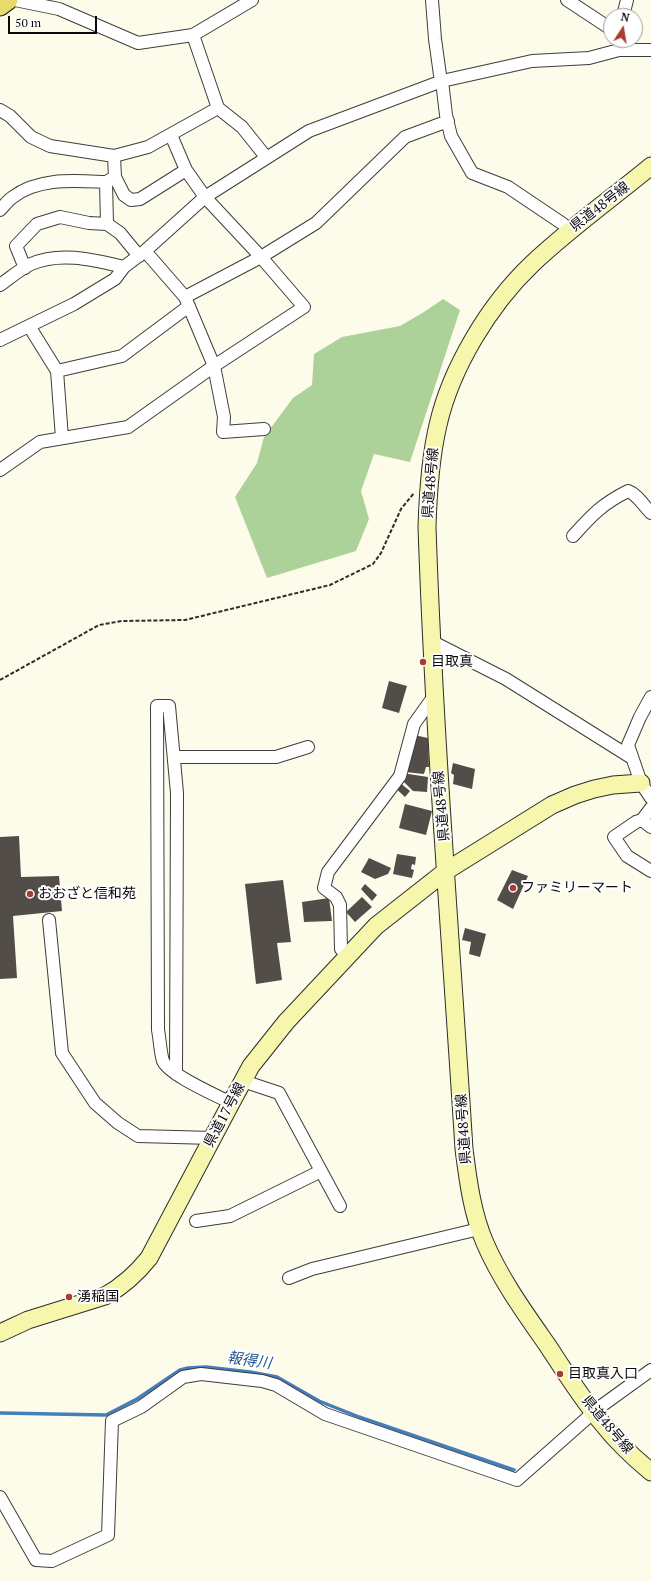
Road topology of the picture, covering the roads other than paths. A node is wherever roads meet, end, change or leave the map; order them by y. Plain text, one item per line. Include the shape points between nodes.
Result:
1 (8, 0) edge
2 (15, 0) edge
3 (252, 0) edge
4 (567, 0) edge
5 (435, 1) edge
6 (0, 6) edge
7 (603, 24) edge
8 (193, 35) junction
9 (611, 48) edge
10 (638, 48) edge
11 (651, 50) edge
12 (442, 81) junction
13 (218, 108) junction
14 (0, 110) edge
15 (448, 121) junction
16 (171, 135) junction
17 (114, 156) junction
18 (266, 158) junction
19 (651, 166) edge
20 (186, 170) junction
21 (111, 180) junction
22 (205, 197) junction
23 (0, 210) edge
24 (107, 224) junction
25 (570, 230) junction
26 (142, 253) junction
27 (261, 257) junction
28 (124, 267) junction
29 (25, 268) junction
30 (0, 285) edge
31 (187, 302) junction
32 (29, 326) junction
33 (0, 340) edge
34 (214, 366) junction
35 (57, 371) junction
36 (264, 429) dead end
37 (62, 438) junction
38 (0, 470) edge
39 (651, 513) edge
40 (573, 536) dead end
41 (431, 641) junction
42 (434, 696) junction
43 (651, 697) edge
44 (645, 718) edge
45 (308, 747) dead end
46 (174, 757) junction
47 (632, 758) junction
48 (646, 783) edge
49 (651, 798) edge
50 (651, 808) edge
51 (647, 823) edge
52 (446, 871) junction
53 (651, 871) edge
54 (49, 920) dead end
55 (348, 956) junction
56 (176, 1074) junction
57 (243, 1081) junction
58 (231, 1103) junction
59 (213, 1138) junction
60 (321, 1171) junction
61 (340, 1206) dead end
62 (196, 1221) dead end
63 (479, 1229) junction
64 (288, 1278) dead end
65 (0, 1332) edge
66 (651, 1370) edge
67 (593, 1412) junction
68 (651, 1472) edge
69 (0, 1497) edge

1 - 6 main road
2 - 8 street via 59,9 138,43
3 - 8 street
4 - 7 street
5 - 12 street via 435,39
8 - 13 street
9 - 12 street via 589,58 532,61
10 - 11 street
12 - 15 street
12 - 18 street via 309,131
13 - 16 street
13 - 18 street via 242,127
14 - 17 street via 32,137 50,146
15 - 25 street via 451,136 472,173 508,187
15 - 27 street via 405,137 316,223
16 - 17 street via 148,147
16 - 20 street
17 - 21 street
18 - 22 street
19 - 25 main road, 県道48号線
20 - 21 street via 140,199 131,200
20 - 22 street
21 - 23 street via 33,185 12,197
21 - 24 street
22 - 26 street
22 - 27 street
24 - 26 street
24 - 29 street via 60,217 36,224 16,246
25 - 41 main road, 県道48号線 via 531,265 501,298 470,346 446,398 437,431 429,479 427,527
26 - 28 street
26 - 31 street
27 - 31 street
27 - 34 street via 304,307
28 - 29 street via 88,259 60,257 31,264
28 - 32 street via 115,279 74,304
29 - 30 street
31 - 34 street
31 - 35 street via 122,356
32 - 33 street
32 - 35 street
34 - 36 street via 224,417 224,432
34 - 37 street via 128,428
35 - 37 street
37 - 38 street via 40,442
39 - 40 street via 632,492 628,491 610,500 594,513
41 - 42 main road, 県道48号線
41 - 47 street via 506,679
42 - 52 main road, 県道48号線
42 - 55 street via 414,724 400,776 325,879 324,888 336,897 340,905 341,949
43 - 44 street
44 - 47 street via 628,744
45 - 46 street via 276,757
46 - 56 street via 177,793
46 - 56 street via 169,706 157,706 158,1030 164,1062
47 - 48 street
48 - 49 street
48 - 52 main road, 県道17号線 via 613,785 564,800 531,817
50 - 51 street
51 - 53 street via 636,822 614,837 627,856
52 - 55 main road, 県道17号線 via 376,926
52 - 63 main road, 県道48号線 via 464,1149
54 - 59 street via 62,1053 95,1104 138,1136
55 - 57 main road, 県道17号線 via 286,1022 263,1050
56 - 58 street
57 - 58 main road, 県道17号線
57 - 60 street via 279,1093
58 - 59 main road, 県道17号線
59 - 65 main road, 県道17号線 via 150,1258 129,1280 106,1296 28,1320
60 - 61 street
60 - 62 street via 230,1216
63 - 64 street via 312,1269
63 - 67 main road, 県道48号線 via 506,1284
66 - 67 street
67 - 68 main road, 県道48号線 via 631,1456
67 - 69 street via 517,1480 325,1414 276,1385 201,1374 183,1377 141,1407 112,1421 108,1535 52,1561 36,1560

